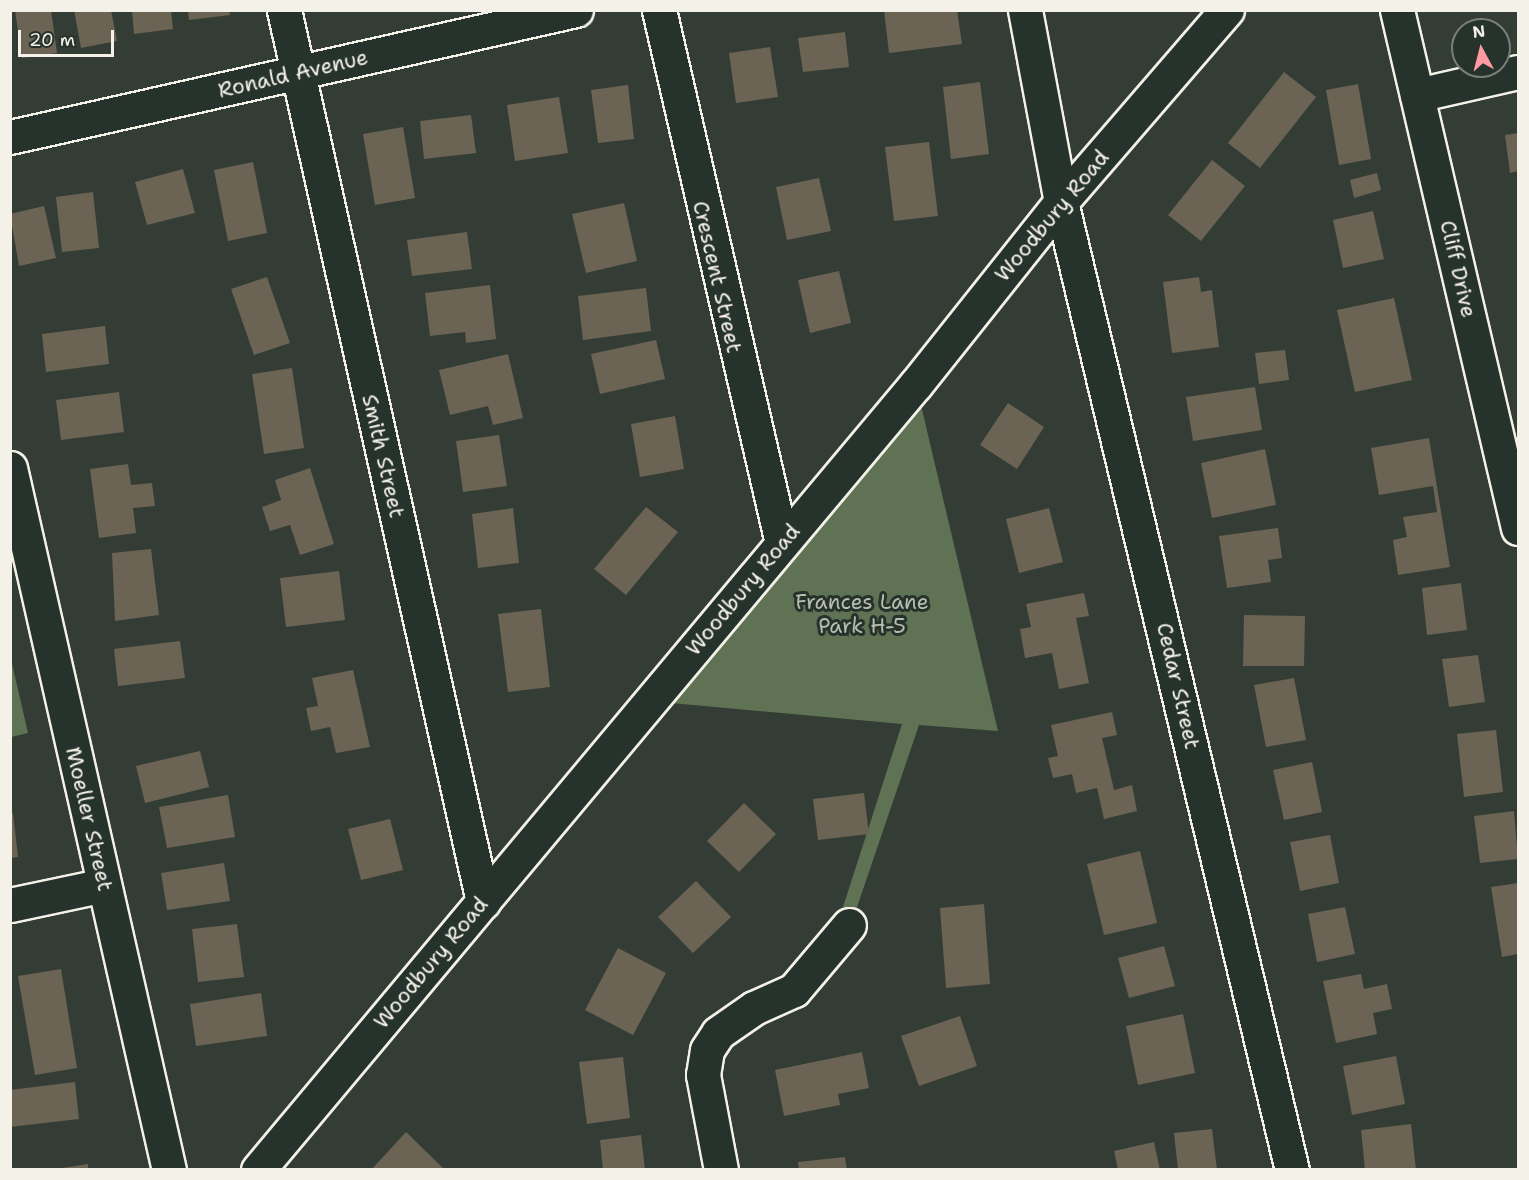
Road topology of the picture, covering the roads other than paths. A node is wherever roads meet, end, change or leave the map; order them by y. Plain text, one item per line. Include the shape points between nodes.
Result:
1 (284, 10) edge
2 (576, 10) edge
3 (658, 10) edge
4 (1025, 10) edge
5 (1227, 10) edge
6 (1397, 10) edge
7 (1518, 72) edge
8 (297, 74) junction
9 (1417, 95) junction
10 (10, 136) edge
11 (1061, 202) junction
12 (1510, 452) edge
13 (10, 468) edge
14 (1518, 528) edge
15 (782, 543) junction
16 (104, 885) junction
17 (483, 902) junction
18 (10, 905) edge
19 (849, 925) dead end
20 (169, 1170) edge
21 (258, 1170) edge
22 (721, 1170) edge
23 (1292, 1170) edge

1 - 8 street, Smith Street
2 - 8 street, Ronald Avenue
3 - 15 street, Crescent Street
4 - 11 street, Cedar Street
5 - 11 street, Woodbury Road
6 - 9 street, Cliff Drive
7 - 9 street
8 - 10 street, Ronald Avenue
8 - 17 street, Smith Street
9 - 12 street, Cliff Drive
11 - 15 street, Woodbury Road
11 - 23 street, Cedar Street
12 - 14 street, Cliff Drive
13 - 16 street, Moeller Street
15 - 17 street, Woodbury Road
16 - 18 street
16 - 20 street, Moeller Street
17 - 21 street, Woodbury Road
19 - 22 street via 794,990 754,1008 718,1033 707,1050 702,1075

